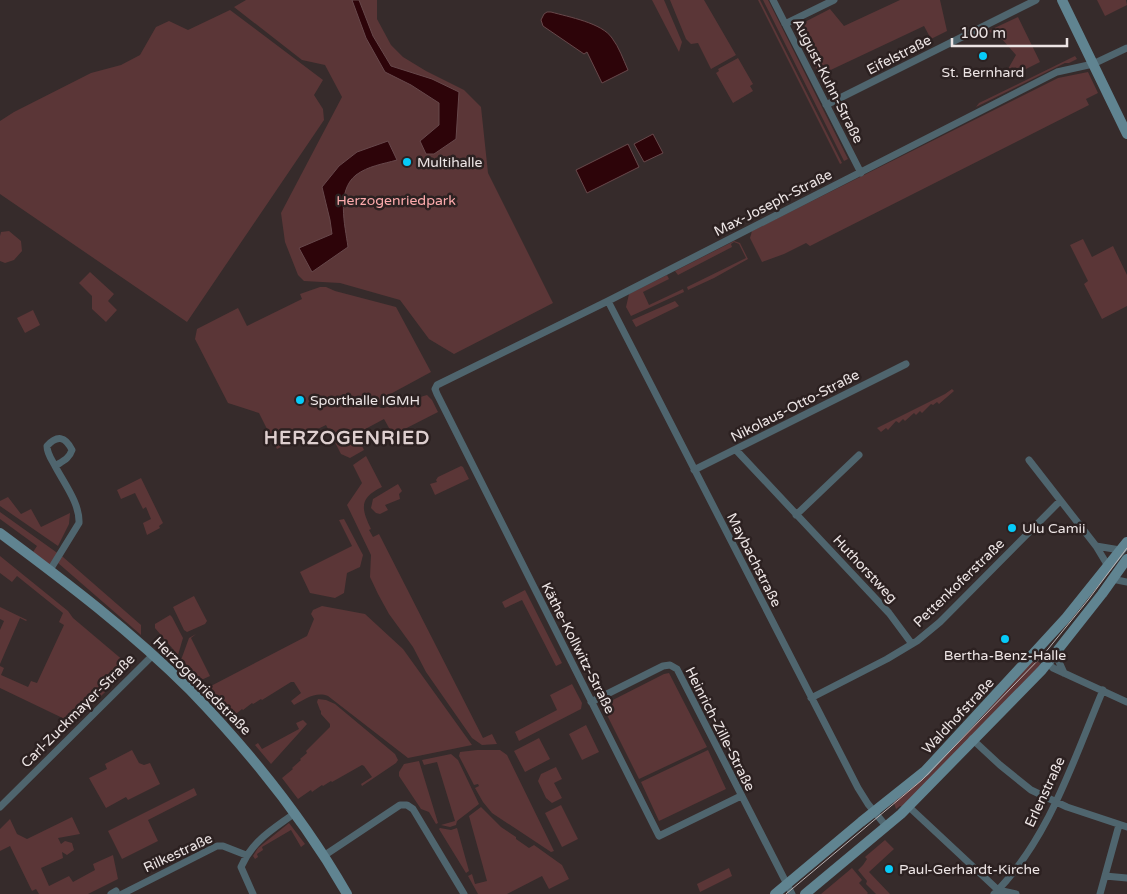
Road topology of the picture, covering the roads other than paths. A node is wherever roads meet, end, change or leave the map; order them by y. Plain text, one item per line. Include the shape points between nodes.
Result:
1 (773, 0) edge
2 (834, 0) edge
3 (1036, 0) edge
4 (1062, 0) edge
5 (785, 24) junction
6 (1127, 48) edge
7 (1093, 64) junction
8 (826, 105) junction
9 (1127, 134) edge
10 (861, 173) junction
11 (608, 301) junction
12 (906, 364) dead end
13 (435, 389) joint
14 (736, 450) junction
15 (859, 454) dead end
16 (1029, 460) dead end
17 (55, 466) dead end
18 (694, 470) junction
19 (1060, 501) junction
20 (796, 515) junction
21 (0, 532) edge
22 (1096, 546) junction
23 (1124, 546) edge
24 (1127, 559) edge
25 (1108, 566) junction
26 (50, 570) junction
27 (1120, 580) edge
28 (1046, 640) junction
29 (912, 644) junction
30 (1055, 654) junction
31 (153, 655) junction
32 (1048, 662) junction
33 (1065, 673) junction
34 (1103, 690) junction
35 (811, 698) junction
36 (591, 702) junction
37 (1127, 702) edge
38 (972, 740) junction
39 (741, 796) junction
40 (1056, 802) junction
41 (908, 806) junction
42 (0, 807) edge
43 (874, 811) junction
44 (295, 812) junction
45 (1119, 825) junction
46 (886, 826) junction
47 (1127, 827) edge
48 (325, 855) junction
49 (246, 856) junction
50 (1105, 876) junction
51 (1127, 878) edge
52 (786, 884) junction
53 (118, 893) edge
54 (997, 893) edge
55 (253, 894) edge
56 (347, 894) edge
57 (464, 894) edge
58 (775, 894) edge
59 (792, 894) edge
60 (805, 894) edge
61 (1016, 894) edge
62 (1100, 894) edge

1 - 5 street, August-Kuhn-Straße
2 - 5 street
3 - 8 street, Eifelstraße
4 - 7 street
5 - 8 street, August-Kuhn-Straße
6 - 7 street, Max-Joseph-Straße
7 - 9 street
7 - 10 street, Max-Joseph-Straße via 1057,72
8 - 10 street, August-Kuhn-Straße
10 - 11 street, Max-Joseph-Straße
11 - 13 street, Max-Joseph-Straße via 437,385
11 - 18 street, Maybachstraße
12 - 14 street, Nikolaus-Otto-Straße
13 - 36 street, Käthe-Kollwitz-Straße
14 - 18 street, Nikolaus-Otto-Straße
14 - 20 street, Huthorstweg
15 - 20 street
16 - 19 street
17 - 26 street via 76,506 79,523
18 - 35 street, Maybachstraße
19 - 22 street
19 - 29 street, Pettenkoferstraße via 940,622
20 - 29 street, Huthorstweg via 889,613
21 - 26 street, Herzogenriedstraße
22 - 23 street
22 - 25 street
23 - 25 street, Waldhofstraße
24 - 27 street, Waldhofstraße
25 - 28 street, Waldhofstraße
26 - 31 street, Herzogenriedstraße
27 - 30 street, Waldhofstraße via 1102,594
28 - 32 street via 1044,654
28 - 43 street, Waldhofstraße via 925,771
29 - 35 street, Pettenkoferstraße
30 - 32 street, Waldhofstraße
30 - 33 street
31 - 42 street, Carl-Zuckmayer-Straße
31 - 44 street, Herzogenriedstraße via 235,739
32 - 33 street
32 - 38 street, Waldhofstraße
33 - 34 street
34 - 37 street
34 - 40 street, Erlenstraße
35 - 43 street, Maybachstraße via 858,788
36 - 39 street, Heinrich-Zille-Straße via 670,665 677,670
36 - 39 street, Käthe-Kollwitz-Straße via 658,836
38 - 40 street via 1031,790
38 - 41 street, Waldhofstraße
39 - 52 street, Heinrich-Zille-Straße
40 - 45 street
40 - 54 street, Erlenstraße via 1027,855
41 - 46 street, Waldhofstraße
41 - 54 street
43 - 46 street, Maybachstraße
43 - 52 street, Waldhofstraße
44 - 48 street, Herzogenriedstraße
44 - 49 street via 254,844
45 - 47 street
45 - 50 street
46 - 60 street, Waldhofstraße
48 - 56 street, Herzogenriedstraße
48 - 57 street via 400,805 407,805 413,809
49 - 53 street, Rilkestraße via 217,846
49 - 55 street via 241,868
50 - 51 street
50 - 62 street
52 - 58 street, Waldhofstraße
52 - 59 street
54 - 61 street

